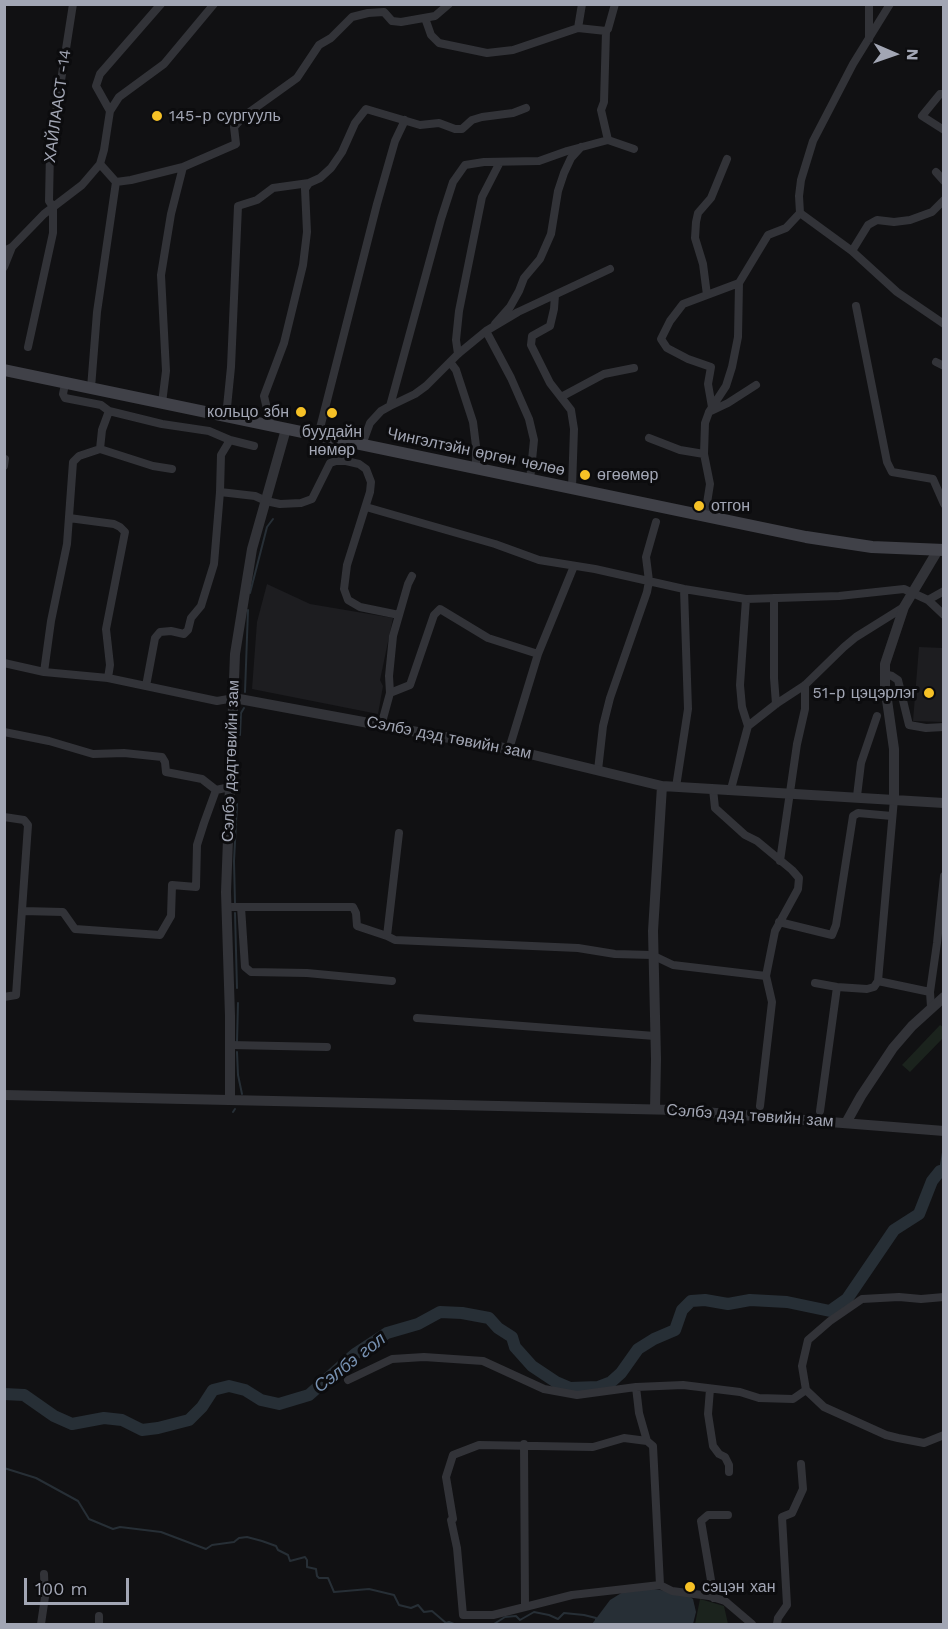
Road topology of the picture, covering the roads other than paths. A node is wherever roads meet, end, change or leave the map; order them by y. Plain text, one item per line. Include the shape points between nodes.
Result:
1 (73, 4) edge
2 (161, 4) edge
3 (214, 4) edge
4 (449, 4) edge
5 (582, 4) edge
6 (615, 4) edge
7 (869, 4) edge
8 (890, 4) edge
9 (385, 8) edge
10 (425, 18) junction
11 (578, 28) junction
12 (606, 31) junction
13 (868, 43) junction
14 (944, 94) edge
15 (526, 108) dead end
16 (110, 111) junction
17 (405, 120) junction
18 (944, 129) edge
19 (608, 140) junction
20 (582, 147) junction
21 (634, 149) dead end
22 (727, 159) dead end
23 (500, 162) junction
24 (100, 164) junction
25 (183, 167) junction
26 (936, 172) dead end
27 (944, 181) edge
28 (116, 182) junction
29 (309, 183) junction
30 (944, 200) edge
31 (53, 207) junction
32 (800, 213) junction
33 (8, 249) edge
34 (852, 251) junction
35 (4, 267) edge
36 (610, 269) dead end
37 (739, 283) junction
38 (555, 295) junction
39 (707, 295) junction
40 (856, 306) dead end
41 (944, 324) edge
42 (489, 330) junction
43 (28, 347) dead end
44 (458, 354) junction
45 (450, 362) junction
46 (634, 368) dead end
47 (4, 370) edge
48 (65, 384) junction
49 (756, 385) dead end
50 (91, 388) junction
51 (561, 397) junction
52 (162, 403) junction
53 (390, 406) junction
54 (710, 409) junction
55 (110, 411) junction
56 (226, 417) junction
57 (271, 426) junction
58 (286, 429) junction
59 (318, 436) junction
60 (649, 438) dead end
61 (230, 440) junction
62 (362, 445) junction
63 (254, 446) dead end
64 (100, 449) junction
65 (704, 454) junction
66 (172, 469) dead end
67 (476, 469) junction
68 (530, 480) junction
69 (572, 488) junction
70 (220, 492) junction
71 (266, 501) junction
72 (944, 504) edge
73 (366, 507) junction
74 (705, 516) junction
75 (69, 518) junction
76 (656, 522) dead end
77 (941, 550) edge
78 (574, 567) junction
79 (412, 576) dead end
80 (649, 581) junction
81 (684, 590) junction
82 (912, 591) junction
83 (944, 591) edge
84 (774, 598) junction
85 (746, 599) junction
86 (928, 600) junction
87 (904, 607) junction
88 (399, 615) junction
89 (944, 615) edge
90 (538, 654) junction
91 (4, 663) edge
92 (44, 672) junction
93 (884, 674) junction
94 (108, 678) junction
95 (805, 685) junction
96 (146, 686) junction
97 (390, 693) junction
98 (234, 698) junction
99 (776, 704) junction
100 (877, 716) dead end
101 (381, 726) junction
102 (748, 726) junction
103 (944, 727) edge
104 (4, 732) edge
105 (509, 749) junction
106 (598, 770) junction
107 (662, 786) junction
108 (230, 787) junction
109 (676, 788) junction
110 (713, 789) junction
111 (731, 789) junction
112 (216, 790) junction
113 (790, 795) junction
114 (857, 796) junction
115 (894, 799) junction
116 (944, 803) edge
117 (892, 816) junction
118 (4, 817) edge
119 (399, 833) dead end
120 (780, 861) junction
121 (944, 876) edge
122 (226, 907) junction
123 (241, 907) junction
124 (23, 911) junction
125 (779, 922) junction
126 (387, 936) junction
127 (652, 955) junction
128 (766, 976) junction
129 (392, 981) dead end
130 (878, 981) junction
131 (815, 983) dead end
132 (837, 987) junction
133 (930, 992) junction
134 (4, 997) edge
135 (944, 997) edge
136 (931, 1007) junction
137 (417, 1018) dead end
138 (655, 1036) junction
139 (230, 1044) junction
140 (327, 1047) dead end
141 (4, 1095) edge
142 (230, 1098) junction
143 (760, 1106) dead end
144 (655, 1109) junction
145 (820, 1111) dead end
146 (846, 1123) junction
147 (944, 1131) edge
148 (944, 1297) edge
149 (348, 1380) dead end
150 (636, 1387) junction
151 (710, 1389) junction
152 (806, 1390) junction
153 (944, 1435) edge
154 (647, 1441) junction
155 (524, 1444) junction
156 (801, 1464) dead end
157 (729, 1472) dead end
158 (728, 1515) dead end
159 (44, 1574) dead end
160 (660, 1585) junction
161 (714, 1598) junction
162 (525, 1608) junction
163 (41, 1624) edge
164 (752, 1624) edge
165 (777, 1624) edge

1 - 31 street, ХАЙЛААСТ -14 via 50,151 49,201
2 - 16 street via 100,74 96,86
3 - 16 street via 164,64 119,97
4 - 10 street via 435,16
5 - 11 street
6 - 12 street
7 - 13 street
8 - 13 street
9 - 10 street via 392,21
9 - 25 street via 352,17 319,45 297,78 234,127 236,144
10 - 11 street via 431,35 439,43 488,53 513,50
11 - 12 street
12 - 19 street via 601,110
13 - 32 street via 813,141 801,180
14 - 18 street via 922,116
15 - 17 street via 472,120 462,129
16 - 24 street
17 - 29 street via 366,109 331,168
17 - 59 street via 383,183
19 - 20 street
19 - 21 street
20 - 23 street via 539,161
20 - 42 street via 564,173 551,234 540,259 524,278 510,307
22 - 39 street via 696,222 695,238
23 - 44 street via 482,197 459,311
23 - 53 street via 465,165 453,182
24 - 28 street
24 - 31 street via 82,185
25 - 28 street
25 - 52 street via 161,275 166,371
26 - 27 street
28 - 50 street via 97,312
29 - 56 street via 273,188 257,200 238,206
29 - 57 street via 305,189 307,232 303,265 284,343 264,396
30 - 34 street via 932,212 910,220 877,220 868,225
31 - 33 street
31 - 43 street, ХАЙЛААСТ -14 via 53,233
32 - 34 street
32 - 37 street via 786,228 768,234
33 - 35 street
34 - 41 street via 897,292
36 - 38 street
37 - 39 street
37 - 54 street via 738,337 732,367 726,386
38 - 42 street
38 - 51 street via 550,326 532,336 531,345
39 - 54 street via 683,304 661,339 667,348 711,367
40 - 72 street via 887,462 892,472 933,479
42 - 44 street
42 - 68 street via 529,419 534,440
44 - 45 street
45 - 53 street via 415,394
45 - 67 street via 456,369 474,423
46 - 51 street via 604,374
47 - 48 main road, Чингэлтэйн өргөн чөлөө
48 - 50 main road, Чингэлтэйн өргөн чөлөө
48 - 55 street via 65,398 101,405
49 - 54 street via 728,403
50 - 52 main road, Чингэлтэйн өргөн чөлөө
51 - 69 street via 571,410 574,429
52 - 56 main road, Чингэлтэйн өргөн чөлөө
53 - 62 street via 370,423
54 - 65 street via 705,423
55 - 61 street
55 - 64 street
56 - 57 main road, Чингэлтэйн өргөн чөлөө
57 - 58 main road, Чингэлтэйн өргөн чөлөө
58 - 59 main road, Чингэлтэйн өргөн чөлөө
58 - 71 street, Сэлбэ дэдтөвийн зам
59 - 62 main road, Чингэлтэйн өргөн чөлөө
60 - 65 street
61 - 63 street
61 - 70 street via 221,455
62 - 67 main road, Чингэлтэйн өргөн чөлөө
64 - 66 street
64 - 75 street via 73,462
65 - 74 street via 710,484
67 - 68 main road, Чингэлтэйн өргөн чөлөө
68 - 69 main road, Чингэлтэйн өргөн чөлөө
69 - 74 main road, Чингэлтэйн өргөн чөлөө
70 - 71 street
70 - 96 street via 214,564 201,606 184,634 160,632 155,638
71 - 73 street via 308,501 316,494 330,463 336,461 359,464 366,469 371,482
71 - 98 street, Сэлбэ дэдтөвийн зам via 243,598
73 - 78 street
73 - 88 street via 347,565 344,589 348,600 360,607
74 - 77 main road, Чингэлтэйн өргөн чөлөө via 836,543
75 - 92 street via 68,544
75 - 94 street via 114,524 125,532 106,629
76 - 80 street via 646,557
77 - 82 street
78 - 80 street
78 - 90 street
79 - 88 street
80 - 81 street
80 - 106 street via 607,707
81 - 85 street
81 - 109 street via 688,709
82 - 84 street
82 - 86 street
82 - 87 street
83 - 86 street
84 - 85 street
84 - 99 street
85 - 102 street via 740,685
86 - 89 street
87 - 93 street
87 - 95 street via 844,646
88 - 97 street via 388,676
90 - 97 street via 488,638 440,609 434,615 410,685
90 - 105 street
91 - 92 street
92 - 94 street
93 - 103 street via 898,680 910,725
93 - 115 street via 894,745
94 - 96 street
95 - 99 street
95 - 113 street via 805,709
96 - 98 street via 221,701
97 - 101 street
98 - 101 street, Сэлбэ дэд төвийн зам
98 - 108 street, Сэлбэ дэдтөвийн зам
99 - 102 street
100 - 114 street via 861,764
101 - 105 street, Сэлбэ дэд төвийн зам
102 - 111 street
104 - 112 street via 93,754 162,757 166,772 202,779
105 - 106 street, Сэлбэ дэд төвийн зам
106 - 107 street, Сэлбэ дэд төвийн зам
107 - 109 street, Сэлбэ дэд төвийн зам
107 - 127 street, Сэлбэ дэд төвийн зам
108 - 112 street
108 - 122 street, Сэлбэ дэдтөвийн зам
109 - 110 street, Сэлбэ дэд төвийн зам
110 - 111 street, Сэлбэ дэд төвийн зам
110 - 120 street via 715,808
111 - 113 street, Сэлбэ дэд төвийн зам
112 - 124 street via 197,846 196,887 172,885 171,916 160,935 75,929 63,912
113 - 114 street, Сэлбэ дэд төвийн зам
113 - 120 street
114 - 115 street, Сэлбэ дэд төвийн зам
115 - 116 street, Сэлбэ дэд төвийн зам
115 - 117 street
117 - 125 street via 853,816 832,935
117 - 130 street
118 - 124 street via 24,819 28,825
119 - 126 street
120 - 125 street via 800,882
121 - 133 street
122 - 123 street
122 - 139 street, Сэлбэ дэдтөвийн зам
123 - 126 street via 352,908 357,926
123 - 129 street via 245,967 251,972
124 - 134 street via 16,995
125 - 128 street
126 - 127 street via 408,942 578,948
127 - 128 street via 673,965
127 - 138 street, Сэлбэ дэд төвийн зам
128 - 143 street via 772,1002
130 - 132 street via 867,989
130 - 133 street
131 - 132 street
132 - 145 street
133 - 136 street
135 - 136 street, Сэлбэ дэд төвийн зам
136 - 146 street, Сэлбэ дэд төвийн зам via 884,1060
137 - 138 street
138 - 144 street, Сэлбэ дэд төвийн зам
139 - 140 street
139 - 142 street, Сэлбэ дэдтөвийн зам
141 - 142 street, Сэлбэ дэд төвийн зам
142 - 144 street, Сэлбэ дэд төвийн зам
144 - 146 street, Сэлбэ дэд төвийн зам
146 - 147 street, Сэлбэ дэд төвийн зам
148 - 152 street via 864,1298 838,1315 808,1340 802,1366
149 - 150 street via 392,1359 424,1357 483,1361 544,1389 577,1395
150 - 151 street
150 - 154 street
151 - 152 street via 759,1398 793,1399
151 - 157 street via 708,1414 713,1446 725,1457
152 - 153 street via 824,1407 886,1435 924,1443
154 - 155 street via 624,1438 593,1447
154 - 160 street via 653,1446
155 - 162 street
155 - 162 street via 479,1445 453,1455 446,1477 463,1615 493,1615
156 - 165 street via 803,1489 792,1513 782,1517 788,1605
158 - 161 street via 708,1515 701,1521
159 - 163 street
160 - 161 street via 672,1591
160 - 162 street via 572,1595
161 - 164 street via 725,1601

